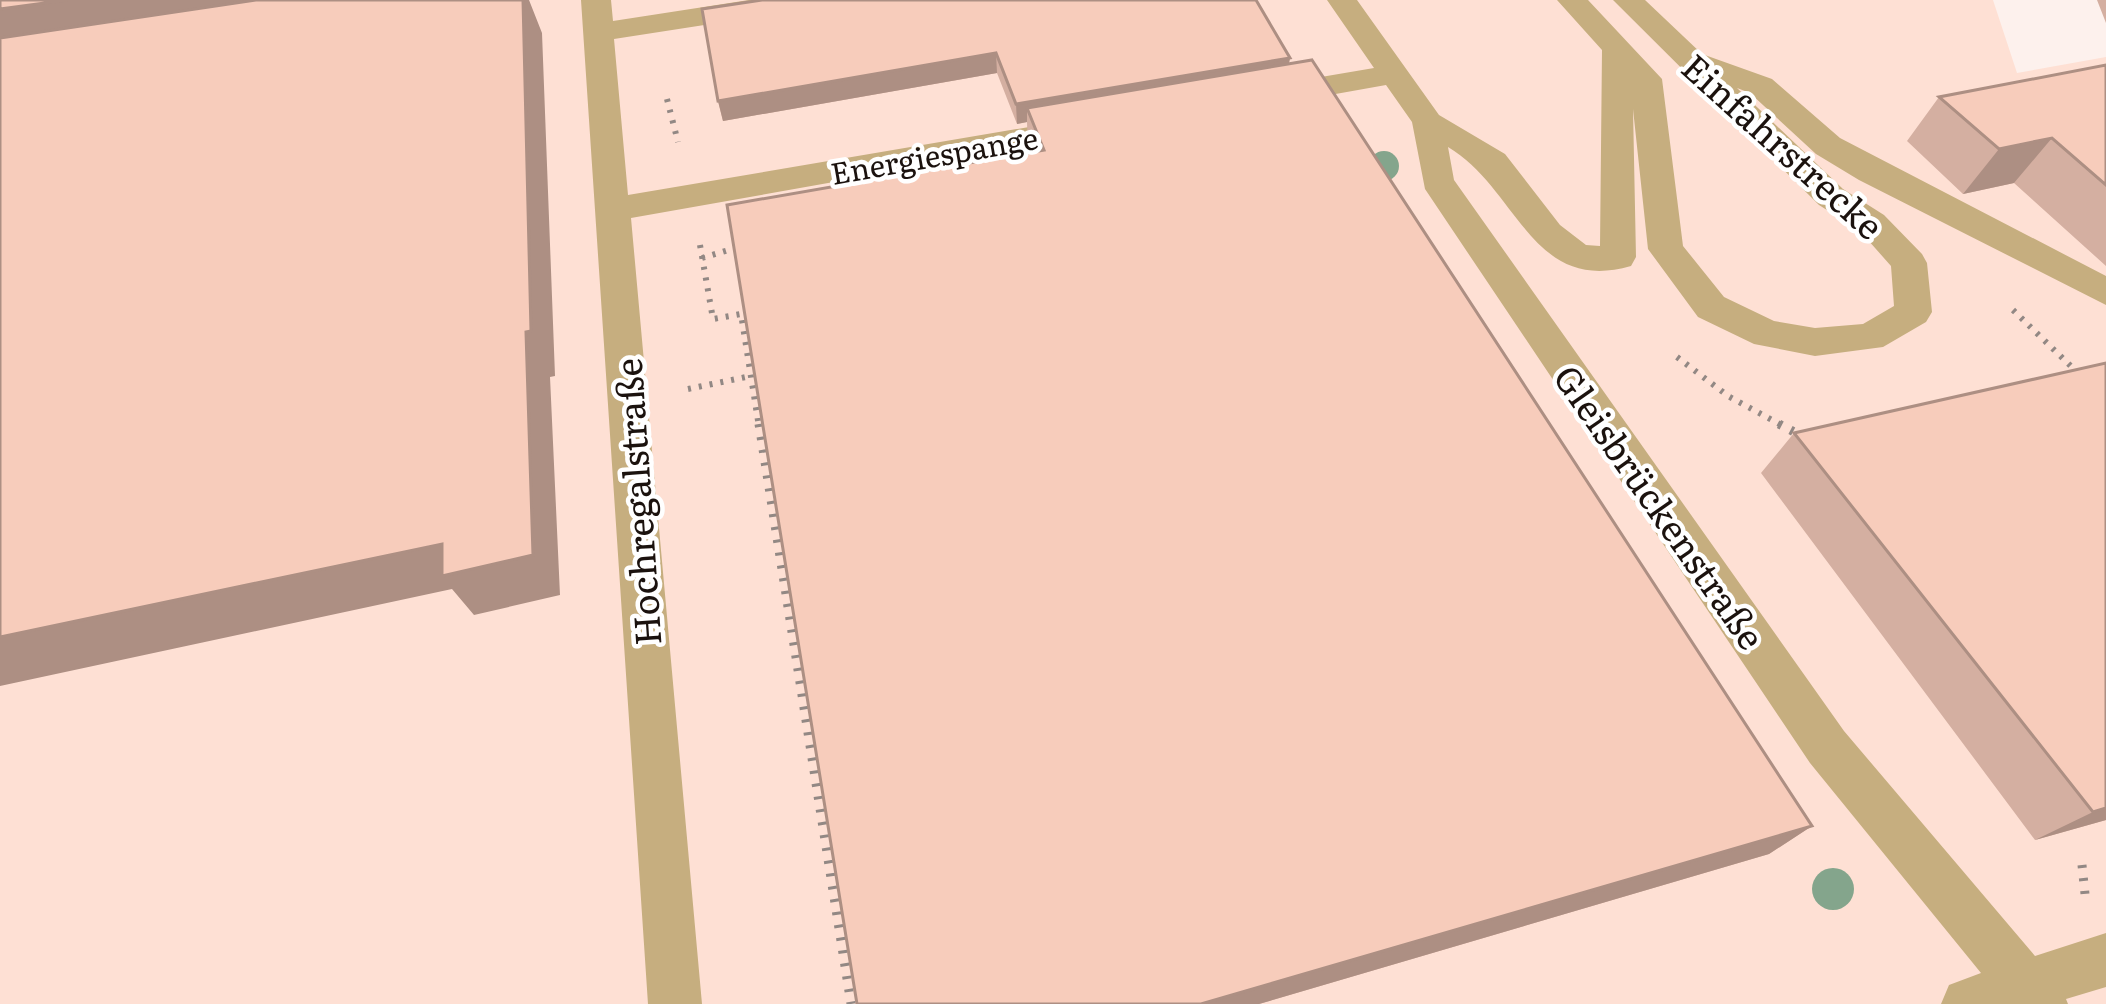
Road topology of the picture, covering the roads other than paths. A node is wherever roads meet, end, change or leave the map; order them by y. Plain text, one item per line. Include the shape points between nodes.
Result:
1 (807, 0) edge
2 (1342, 0) edge
3 (1571, 0) edge
4 (1628, 0) edge
5 (597, 16) edge
6 (1617, 46) junction
7 (1687, 57) junction
8 (1397, 74) junction
9 (1232, 102) edge
10 (1429, 122) junction
11 (1114, 123) edge
12 (614, 209) junction
13 (2106, 292) edge
14 (2106, 959) edge
15 (2034, 995) edge
16 (675, 1004) edge
17 (1968, 1004) edge

1 - 5 lane via 652,25
2 - 8 lane, Gleisbrückenstraße
3 - 6 lane, Einfahrstrecke
4 - 7 lane, Einfahrstrecke
5 - 12 lane, Hochregalstraße
6 - 7 lane, Einfahrstrecke via 1646,79 1666,249 1712,307 1767,334 1815,342 1870,337 1913,312 1909,262
6 - 10 lane via 1618,257 1597,262 1558,250 1497,165
7 - 13 lane via 1761,86 1828,146 1871,172
8 - 9 lane
8 - 10 lane, Gleisbrückenstraße
10 - 15 lane, Gleisbrückenstraße via 1437,181 1827,747
11 - 12 lane, Energiespange
12 - 16 lane, Hochregalstraße
14 - 15 lane
15 - 17 lane

